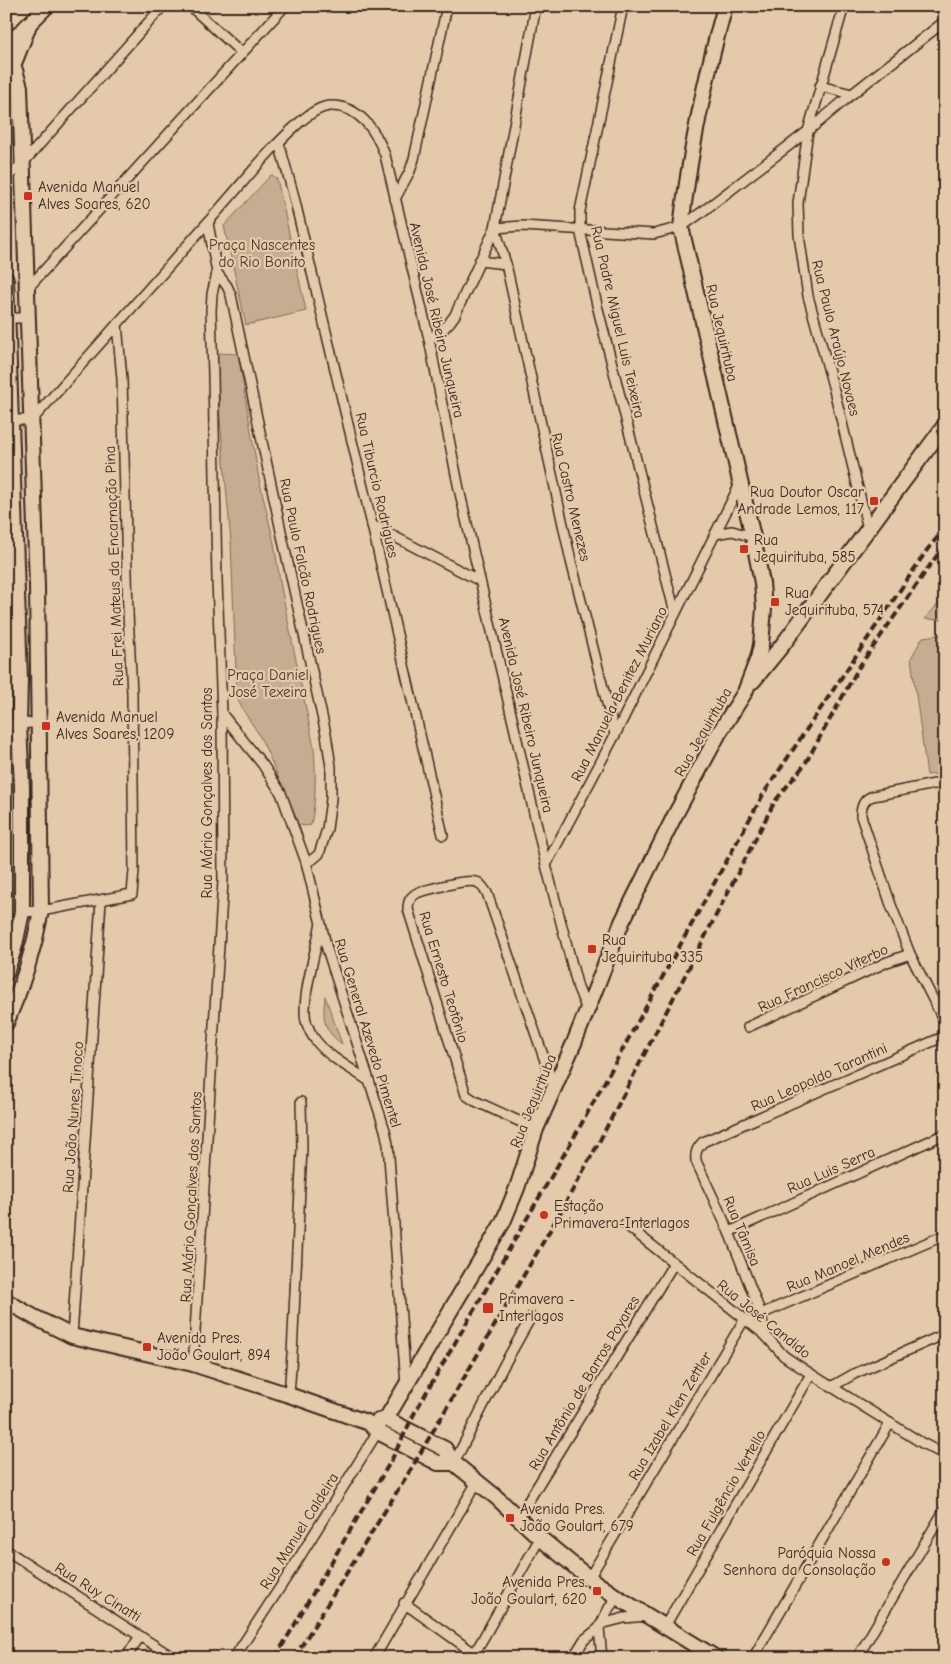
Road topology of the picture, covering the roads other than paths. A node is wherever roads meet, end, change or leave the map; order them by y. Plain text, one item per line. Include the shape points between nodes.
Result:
1 (47, 6) edge
2 (163, 6) edge
3 (190, 6) edge
4 (285, 6) edge
5 (447, 6) edge
6 (536, 6) edge
7 (622, 6) edge
8 (725, 6) edge
9 (844, 6) edge
10 (945, 21) edge
11 (28, 27) junction
12 (6, 48) edge
13 (242, 53) junction
14 (12, 68) edge
15 (820, 86) junction
16 (852, 94) junction
17 (808, 131) junction
18 (279, 143) junction
19 (22, 163) junction
20 (6, 178) edge
21 (395, 199) junction
22 (208, 223) junction
23 (681, 227) junction
24 (495, 228) junction
25 (580, 230) junction
26 (479, 261) junction
27 (506, 264) junction
28 (217, 274) junction
29 (6, 279) edge
30 (28, 288) junction
31 (7, 318) edge
32 (28, 318) junction
33 (117, 324) junction
34 (429, 339) junction
35 (12, 420) junction
36 (32, 420) junction
37 (945, 426) edge
38 (741, 482) junction
39 (372, 525) junction
40 (868, 529) junction
41 (715, 534) junction
42 (753, 537) junction
43 (480, 581) junction
44 (675, 613) junction
45 (784, 643) junction
46 (761, 644) junction
47 (745, 692) junction
48 (222, 714) junction
49 (39, 722) junction
50 (13, 726) edge
51 (615, 735) junction
52 (945, 782) edge
53 (442, 835) dead end
54 (306, 862) junction
55 (546, 865) junction
56 (101, 901) junction
57 (41, 911) junction
58 (22, 912) junction
59 (321, 924) junction
60 (910, 954) junction
61 (6, 973) edge
62 (587, 1010) junction
63 (6, 1023) edge
64 (945, 1023) edge
65 (748, 1027) dead end
66 (945, 1036) edge
67 (369, 1081) junction
68 (554, 1087) junction
69 (301, 1102) dead end
70 (536, 1129) junction
71 (945, 1134) edge
72 (703, 1142) joint
73 (624, 1224) dead end
74 (729, 1232) junction
75 (945, 1235) edge
76 (674, 1263) junction
77 (6, 1301) edge
78 (761, 1314) junction
79 (531, 1317) dead end
80 (744, 1320) junction
81 (945, 1334) edge
82 (765, 1335) junction
83 (72, 1336) junction
84 (193, 1364) junction
85 (811, 1374) junction
86 (831, 1386) junction
87 (403, 1390) junction
88 (289, 1395) junction
89 (386, 1419) junction
90 (890, 1422) junction
91 (401, 1426) junction
92 (373, 1427) junction
93 (945, 1455) edge
94 (454, 1462) junction
95 (476, 1482) junction
96 (945, 1509) edge
97 (518, 1518) junction
98 (540, 1538) junction
99 (6, 1550) edge
100 (589, 1578) junction
101 (617, 1597) junction
102 (404, 1603) junction
103 (648, 1616) junction
104 (600, 1626) junction
105 (664, 1626) junction
106 (140, 1636) junction
107 (6, 1654) edge
108 (945, 1654) edge
109 (476, 1656) edge
110 (709, 1656) edge
111 (13, 1658) edge
112 (126, 1658) edge
113 (174, 1658) edge
114 (234, 1658) edge
115 (374, 1658) edge
116 (573, 1658) edge
117 (602, 1658) edge
118 (753, 1658) edge
119 (857, 1658) edge
120 (940, 1658) edge

1 - 11 main road
2 - 19 street
3 - 13 street
4 - 13 street
5 - 21 street via 414,159
6 - 24 street
7 - 25 street, Rua Padre Miguel Luis Teixeira via 580,211
8 - 23 main road, Rua Jequirituba via 708,73
9 - 15 street, Rua Paulo Araújo Novaes
10 - 16 street
11 - 12 main road
11 - 14 main road
12 - 14 main road via 13,56
13 - 30 street
14 - 19 main road via 20,87
15 - 16 street
15 - 17 street, Rua Paulo Araújo Novaes
16 - 17 street
17 - 23 street
17 - 40 street, Rua Paulo Araújo Novaes via 798,203 802,260 808,296
18 - 21 street, Avenida José Ribeiro Junqueira via 313,112 328,106 346,108 366,122 380,144
18 - 22 street, Avenida José Ribeiro Junqueira
18 - 39 street, Rua Tiburcio Rodrigues
19 - 20 street
19 - 30 main road
21 - 34 street, Avenida José Ribeiro Junqueira
22 - 28 street, Rua Mário Gonçalves dos Santos
22 - 33 street, Avenida José Ribeiro Junqueira
23 - 25 street via 654,234
23 - 38 main road, Rua Jequirituba
24 - 25 street via 522,226
24 - 26 street
24 - 27 street, Rua Castro Menezes
25 - 44 street, Rua Padre Miguel Luis Teixeira
26 - 27 street
26 - 34 street via 449,324
27 - 51 street, Rua Castro Menezes via 571,561
28 - 48 street, Rua Mário Gonçalves dos Santos via 211,311
28 - 54 street, Rua Paulo Falcão Rodrigues via 231,294 331,767 327,829 318,854
29 - 31 main road
30 - 32 main road
31 - 32 street
31 - 35 main road
32 - 36 main road
33 - 36 street, Avenida José Ribeiro Junqueira
33 - 56 street, Rua Frei Mateus da Encarnação Pina via 122,379 132,694 134,871 132,894
34 - 43 street, Avenida José Ribeiro Junqueira via 458,489
35 - 36 street
35 - 50 main road via 20,679
36 - 49 main road
37 - 40 main road
38 - 41 street, Rua Manuela Benitez Muriano
38 - 42 main road, Rua Jequirituba
39 - 43 street
39 - 53 street, Rua Tiburcio Rodrigues
40 - 45 main road
41 - 42 street via 732,531
41 - 44 street, Rua Manuela Benitez Muriano
42 - 46 main road, Rua Jequirituba via 764,608
43 - 55 street, Avenida José Ribeiro Junqueira
44 - 51 street, Rua Manuela Benitez Muriano
45 - 46 main road
45 - 47 main road
46 - 47 main road, Rua Jequirituba
47 - 62 main road, Rua Jequirituba via 719,733 636,892
48 - 54 street, Rua General Azevedo Pimentel via 281,793
48 - 84 street, Rua Mário Gonçalves dos Santos via 223,881
49 - 50 street
49 - 57 main road
50 - 58 main road via 22,787
51 - 55 street, Rua Manuela Benitez Muriano
52 - 60 street via 870,797 862,807 861,816
54 - 59 street, Rua General Azevedo Pimentel
55 - 62 street, Avenida José Ribeiro Junqueira via 578,988
56 - 57 street, Rua Frei Mateus da Encarnação Pina
56 - 83 street, Rua João Nunes Tinoco
57 - 58 street, Rua Frei Mateus da Encarnação Pina
57 - 63 main road via 19,994
58 - 61 main road
59 - 67 street, Rua General Azevedo Pimentel
59 - 67 street via 305,1007 306,1021 318,1043
60 - 64 street
60 - 65 street, Rua Francisco Viterbo
62 - 68 main road, Rua Jequirituba
66 - 72 street, Rua Leopoldo Tarantini
67 - 87 street, Rua General Azevedo Pimentel via 388,1144
68 - 70 main road, Rua Jequirituba
68 - 70 street, Rua Ernesto Teotônio via 483,887 470,881 412,896 408,909 466,1095
69 - 88 street via 302,1148
70 - 87 main road, Rua Jequirituba via 503,1222
71 - 74 street, Rua Luis Serra
72 - 74 street, Rua Tâmisa via 696,1151 696,1161
73 - 76 street, Rua José Candido
74 - 78 street, Rua Tâmisa
75 - 78 street, Rua Manoel Mendes
76 - 80 street, Rua José Candido
76 - 97 street, Rua Antônio de Barros Poyares
77 - 83 main road
78 - 82 street, Rua Tâmisa
79 - 94 street
80 - 82 street, Rua José Candido
80 - 100 street, Rua Izabel Klen Zettler
81 - 86 street
82 - 85 street, Rua José Candido via 784,1356
83 - 84 main road
84 - 88 main road
85 - 86 street, Rua José Candido
85 - 105 street, Rua Fulgêncio Vertello
86 - 90 street, Rua José Candido
87 - 89 main road, Rua Jequirituba
87 - 91 main road via 397,1411
88 - 92 main road
89 - 91 main road
89 - 92 main road
90 - 93 street, Rua José Candido
90 - 118 street
91 - 94 main road via 446,1449
92 - 94 main road via 438,1463
92 - 114 street, Rua Manuel Caldeira via 294,1566
94 - 95 main road
95 - 97 main road
95 - 102 street
96 - 119 street
97 - 98 main road
98 - 100 main road
98 - 109 street
99 - 106 street, Rua Ruy Cinatti
100 - 101 main road
101 - 103 main road
101 - 104 street
102 - 109 street
102 - 115 street
103 - 104 street via 624,1618
103 - 105 main road
104 - 116 street via 584,1640
104 - 117 street
105 - 110 main road
106 - 112 street
106 - 113 street, Rua Ruy Cinatti
107 - 111 street
108 - 120 street

